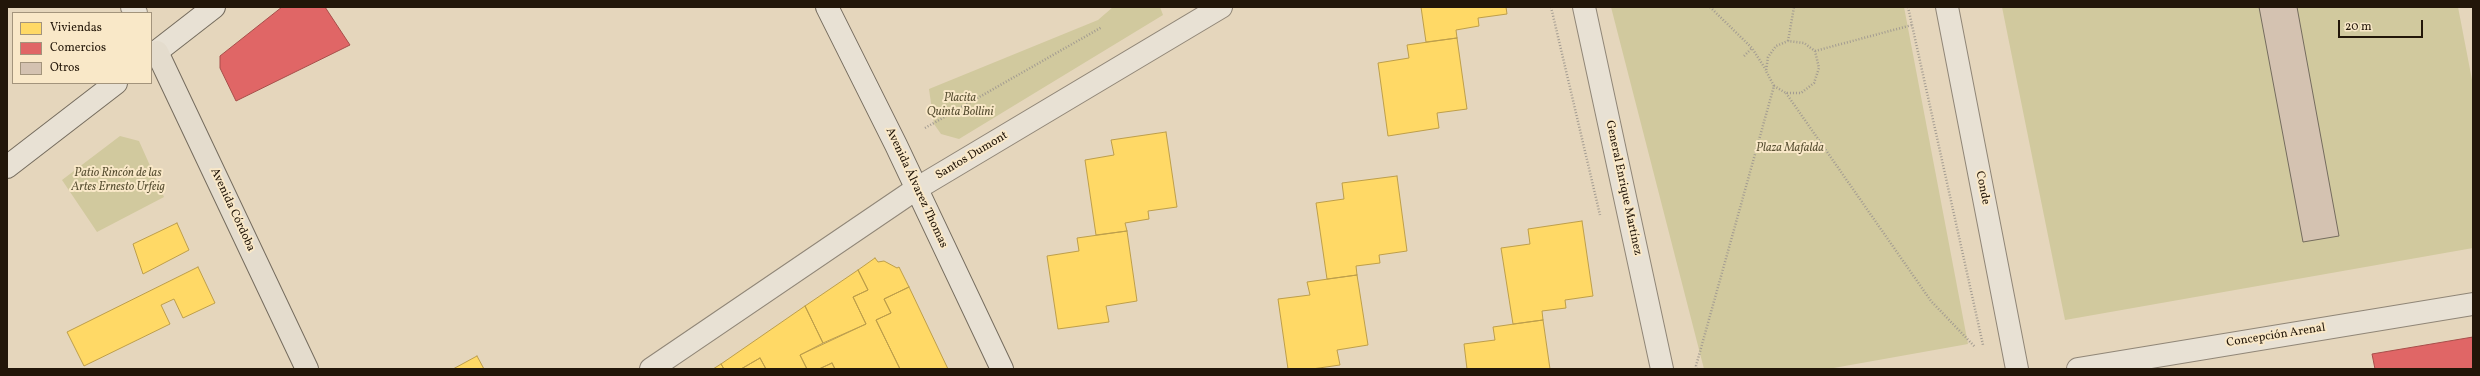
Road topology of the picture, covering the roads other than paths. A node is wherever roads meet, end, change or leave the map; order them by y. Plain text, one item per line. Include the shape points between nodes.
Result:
1 (214, 7) edge
2 (827, 7) edge
3 (1221, 7) edge
4 (1584, 7) edge
5 (1947, 7) edge
6 (153, 50) edge
7 (115, 84) edge
8 (7, 167) edge
9 (916, 189) junction
10 (2473, 304) edge
11 (307, 369) edge
12 (651, 369) edge
13 (1002, 369) edge
14 (1662, 369) edge
15 (2017, 369) edge
16 (2078, 369) edge

1 - 6 street
2 - 9 street, Avenida Álvarez Thomas
3 - 9 street, Santos Dumont
4 - 14 street, General Enrique Martínez
5 - 15 street, Conde
6 - 11 main road, Avenida Córdoba
7 - 8 street
9 - 12 street, Santos Dumont
9 - 13 street, Avenida Álvarez Thomas
10 - 16 street, Concepción Arenal

